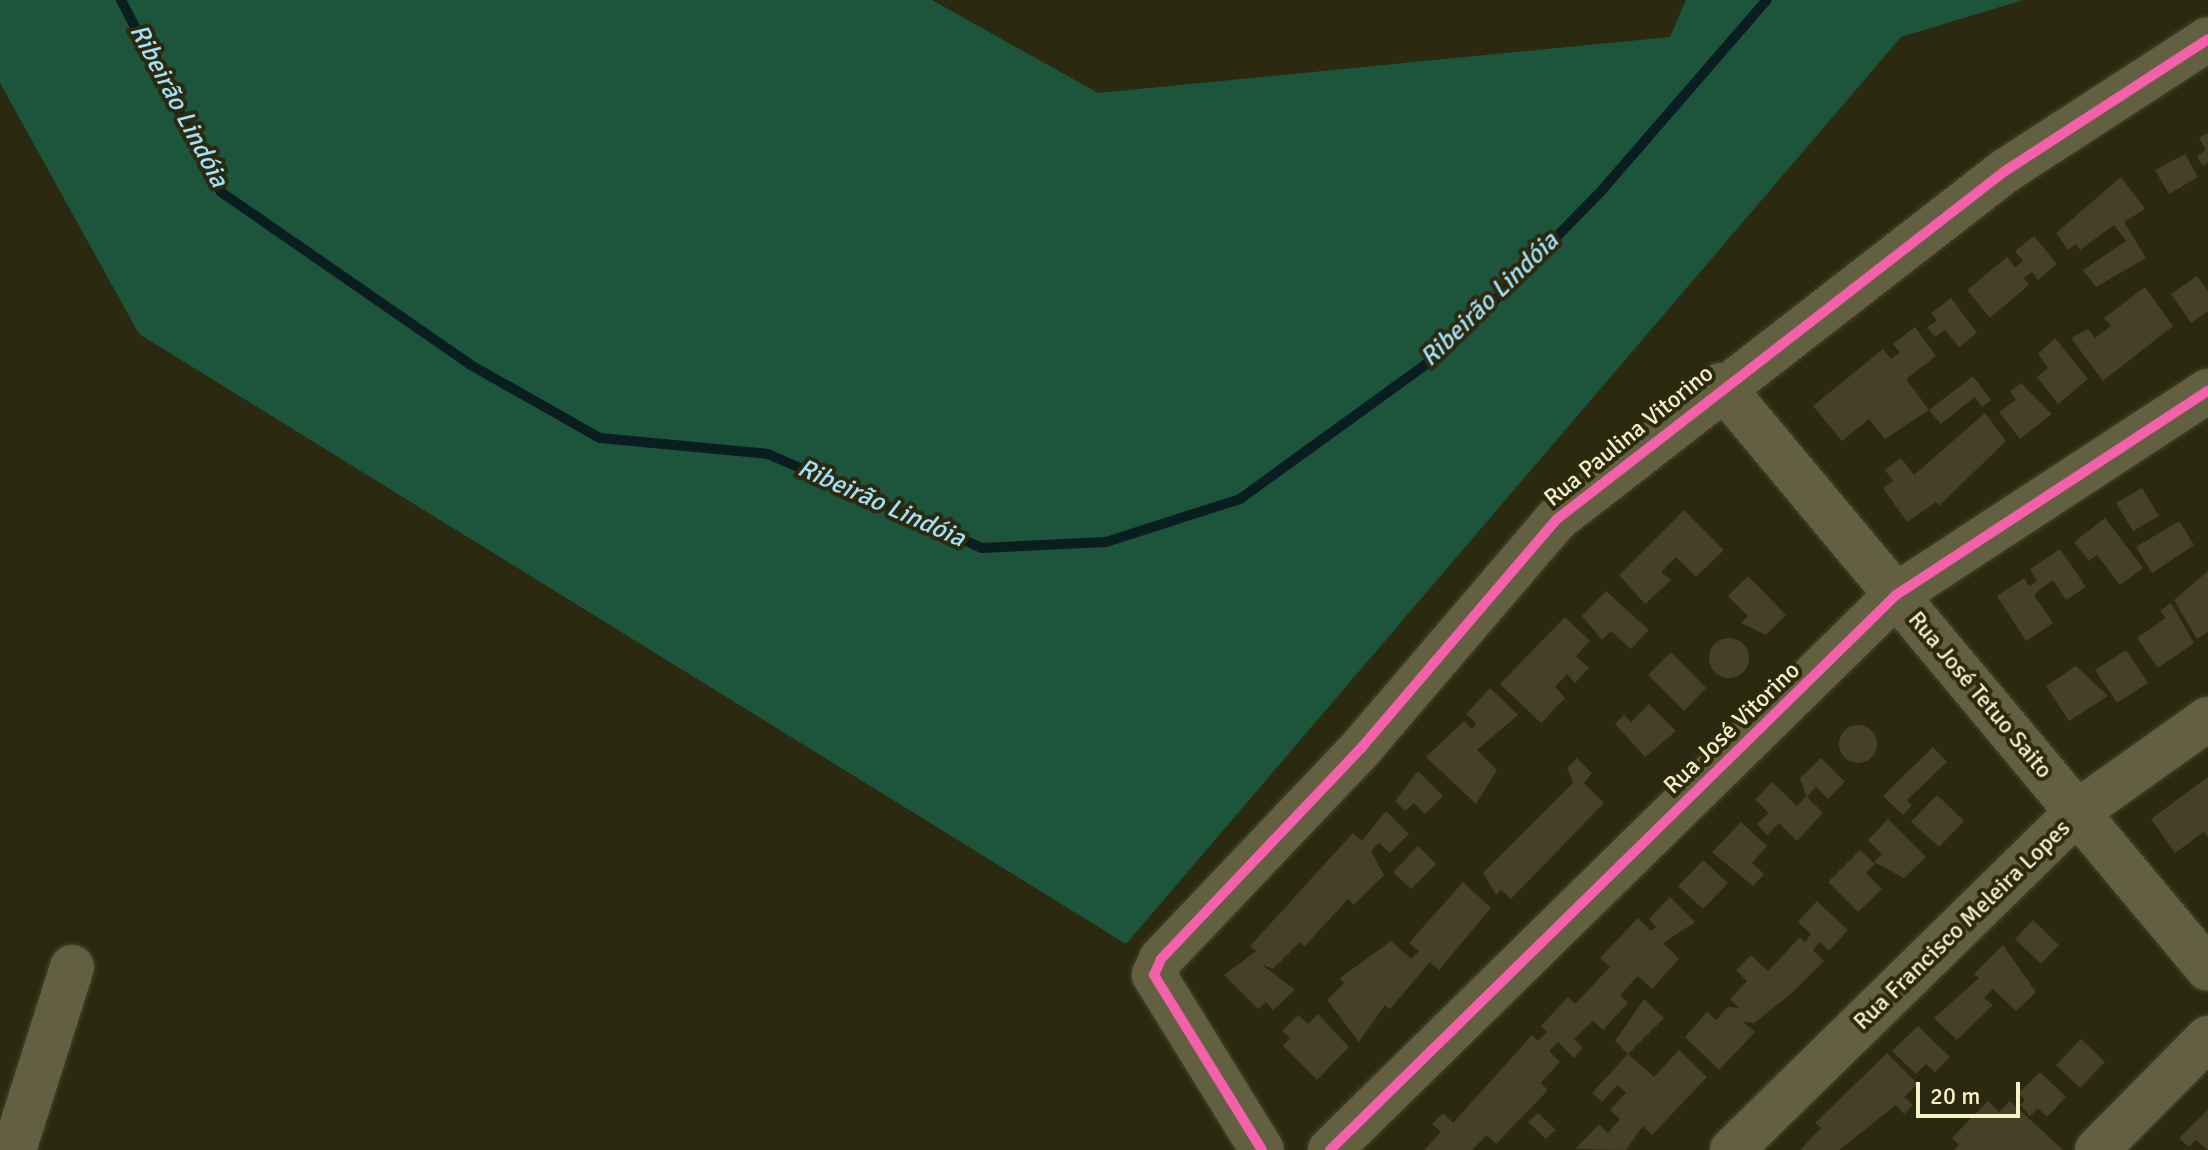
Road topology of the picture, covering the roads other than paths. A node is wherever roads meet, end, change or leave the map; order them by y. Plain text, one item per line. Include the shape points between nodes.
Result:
1 (2208, 39) edge
2 (1721, 385) junction
3 (2208, 391) edge
4 (1896, 595) junction
5 (2208, 719) edge
6 (2077, 812) junction
7 (72, 967) dead end
8 (2208, 969) edge
9 (2208, 1038) edge
10 (14, 1150) edge
11 (1262, 1150) edge
12 (1330, 1150) edge
13 (1732, 1150) edge
14 (2097, 1150) edge

1 - 2 street, Rua Paulina Vitorino via 2005,171
2 - 4 street, Rua José Tetuo Saito
2 - 11 street, Rua Paulina Vitorino via 1557,519 1362,747 1161,959 1154,975
3 - 4 street, Rua José Vitorino
4 - 6 street, Rua José Tetuo Saito
4 - 12 street, Rua José Vitorino
5 - 6 street, Rua Francisco Meleira Lopes
6 - 8 street, Rua José Tetuo Saito
6 - 13 street, Rua Francisco Meleira Lopes
7 - 10 street
9 - 14 street

